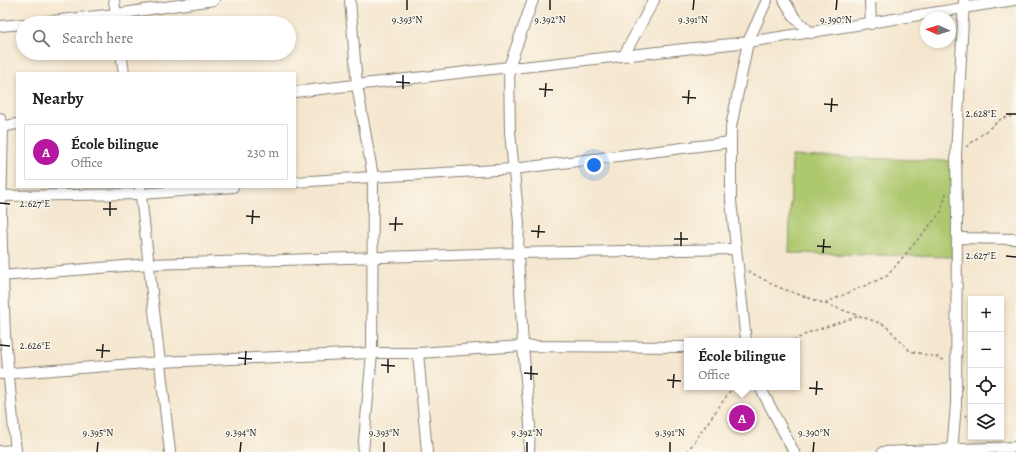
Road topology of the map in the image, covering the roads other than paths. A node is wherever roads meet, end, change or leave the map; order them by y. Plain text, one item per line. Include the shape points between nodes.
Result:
1 (114, 0) edge
2 (214, 0) edge
3 (350, 0) edge
4 (533, 0) edge
5 (654, 0) edge
6 (767, 0) edge
7 (784, 0) edge
8 (870, 0) edge
9 (1014, 0) edge
10 (964, 4) edge
11 (116, 16) edge
12 (127, 16) edge
13 (871, 24) junction
14 (16, 25) edge
15 (0, 26) edge
16 (811, 33) junction
17 (748, 42) junction
18 (624, 55) junction
19 (123, 60) edge
20 (509, 67) junction
21 (124, 72) edge
22 (357, 85) junction
23 (296, 92) edge
24 (1, 124) edge
25 (16, 124) edge
26 (731, 142) junction
27 (513, 170) junction
28 (373, 177) junction
29 (296, 182) edge
30 (202, 188) edge
31 (140, 190) edge
32 (1, 195) edge
33 (957, 238) junction
34 (1016, 239) edge
35 (736, 249) junction
36 (518, 254) junction
37 (373, 258) junction
38 (149, 264) junction
39 (1, 276) edge
40 (746, 338) edge
41 (523, 346) junction
42 (684, 347) edge
43 (372, 353) junction
44 (418, 353) junction
45 (160, 362) junction
46 (4, 374) edge
47 (762, 390) edge
48 (1016, 447) edge
49 (952, 450) edge
50 (0, 451) edge
51 (16, 451) edge
52 (170, 452) edge
53 (360, 452) edge
54 (427, 452) edge
55 (529, 452) edge
56 (794, 452) edge
57 (884, 452) edge

1 - 11 street
2 - 12 street
3 - 22 street
4 - 20 street
5 - 18 street
6 - 17 street
7 - 16 street via 795,18
8 - 13 street
9 - 10 street
10 - 13 street
10 - 33 street via 956,155
13 - 16 street
14 - 15 street
16 - 17 street
17 - 18 street
17 - 26 street via 731,127
18 - 20 street
19 - 21 street
20 - 22 street
20 - 27 street
22 - 23 street
22 - 28 street
24 - 25 street
24 - 32 street
26 - 27 street
26 - 35 street via 731,200
27 - 28 street
27 - 36 street via 519,223
28 - 29 street
28 - 37 street
30 - 31 street
31 - 32 street
31 - 38 street
32 - 39 street
33 - 34 street
33 - 49 street via 956,404
35 - 36 street
35 - 40 street
36 - 37 street
36 - 41 street
37 - 38 street
37 - 43 street
38 - 39 street
38 - 45 street
39 - 46 street via 5,336
41 - 42 street
41 - 44 street
41 - 55 street via 530,425
43 - 44 street
43 - 45 street
43 - 53 street
44 - 54 street
45 - 46 street
45 - 52 street
46 - 51 street
47 - 56 street
48 - 49 street
49 - 57 street
50 - 51 street

